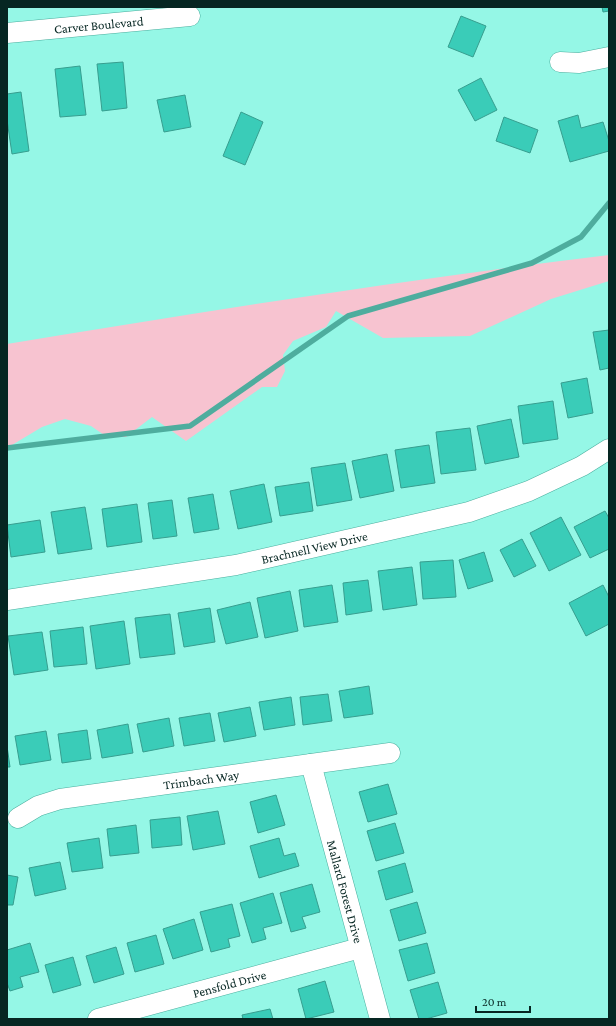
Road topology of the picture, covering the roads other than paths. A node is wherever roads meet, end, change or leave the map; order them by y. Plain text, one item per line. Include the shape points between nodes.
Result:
1 (190, 16) dead end
2 (7, 33) edge
3 (609, 57) edge
4 (560, 62) dead end
5 (606, 457) edge
6 (7, 600) edge
7 (390, 753) dead end
8 (311, 764) junction
9 (18, 818) dead end
10 (360, 948) junction
11 (98, 1019) edge
12 (380, 1019) edge

1 - 2 street, Carver Boulevard
3 - 4 street via 579,63
5 - 6 street, Brachnell View Drive via 529,491 462,514 236,565
7 - 8 street, Trimbach Way
8 - 9 street, Trimbach Way via 60,799 38,806
8 - 10 street, Mallard Forest Drive
10 - 11 street, Pensfold Drive
10 - 12 street, Mallard Forest Drive

